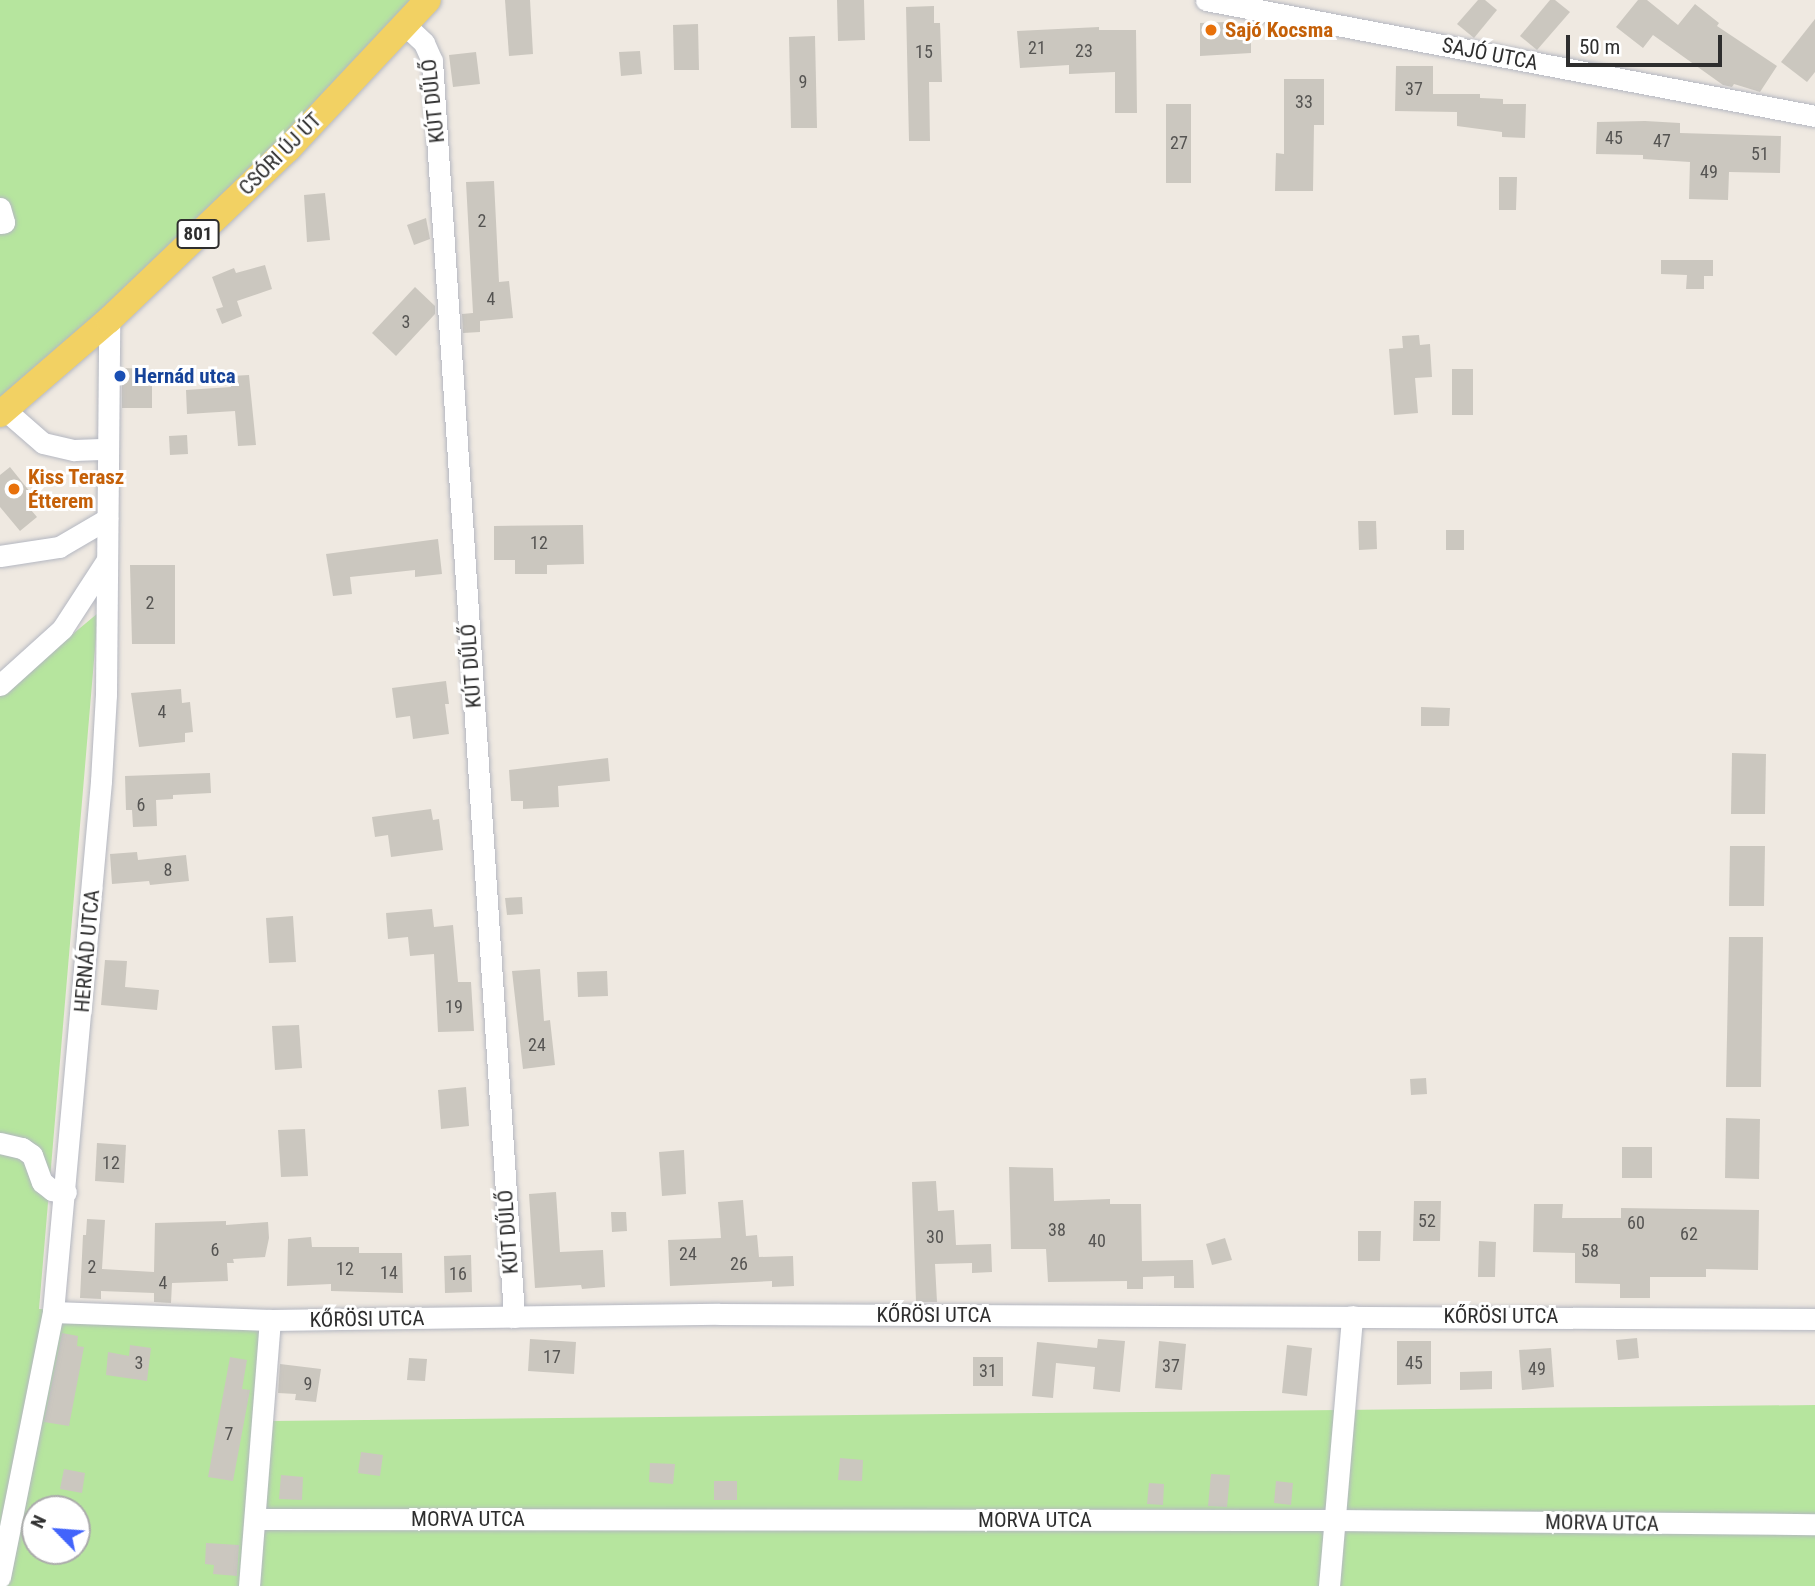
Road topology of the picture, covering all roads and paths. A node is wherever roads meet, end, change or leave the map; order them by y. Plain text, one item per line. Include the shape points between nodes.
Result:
1 (428, 0) edge
2 (1206, 0) edge
3 (405, 25) junction
4 (1815, 116) edge
5 (108, 320) junction
6 (2, 412) edge
7 (108, 449) junction
8 (107, 519) junction
9 (0, 556) edge
10 (107, 560) junction
11 (0, 685) edge
12 (0, 1143) edge
13 (66, 1192) junction
14 (53, 1312) junction
15 (1352, 1316) junction
16 (514, 1317) junction
17 (1815, 1319) edge
18 (270, 1321) junction
19 (9, 1479) edge
20 (256, 1519) junction
21 (1334, 1520) junction
22 (1815, 1524) edge
23 (0, 1577) edge
24 (249, 1586) edge
25 (1329, 1586) edge

1 - 3 main road, CSÓRI ÚJ ÚT / 801
2 - 4 street, SAJÓ UTCA
3 - 5 main road, CSÓRI ÚJ ÚT / 801 via 288,149
3 - 16 street, KÚT DŰLŐ via 424,43 432,61
5 - 6 main road, CSÓRI ÚJ ÚT / 801
5 - 7 street, HERNÁD UTCA
6 - 7 street via 43,443 74,450
7 - 8 street, HERNÁD UTCA
8 - 9 street via 60,547
8 - 10 street, HERNÁD UTCA
10 - 11 street via 62,629
10 - 13 street, HERNÁD UTCA via 101,781
12 - 13 street via 32,1155 42,1182 52,1190
13 - 14 street, HERNÁD UTCA
14 - 18 street, KŐRÖSI UTCA
14 - 19 street, HERNÁD UTCA
15 - 16 street, KŐRÖSI UTCA
15 - 17 street, KŐRÖSI UTCA
15 - 21 street
16 - 18 street, KŐRÖSI UTCA
18 - 20 street
19 - 23 street, HERNÁD UTCA
20 - 21 street, MORVA UTCA
20 - 24 street
21 - 22 street, MORVA UTCA
21 - 25 street

